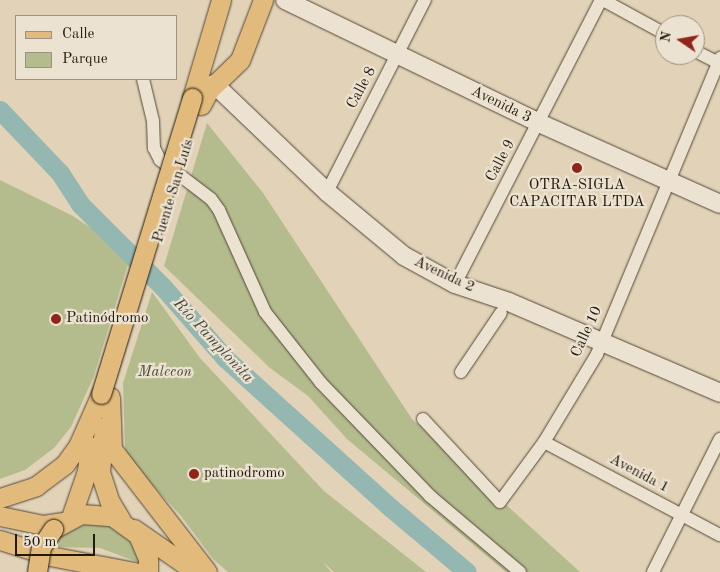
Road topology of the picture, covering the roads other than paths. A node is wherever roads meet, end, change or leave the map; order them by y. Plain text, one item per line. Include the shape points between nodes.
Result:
1 (221, 0) edge
2 (264, 0) edge
3 (285, 0) edge
4 (426, 0) edge
5 (602, 0) edge
6 (655, 29) edge
7 (398, 55) junction
8 (705, 55) edge
9 (719, 62) edge
10 (144, 80) edge
11 (214, 84) junction
12 (197, 101) junction
13 (539, 123) junction
14 (672, 180) junction
15 (327, 192) junction
16 (720, 204) edge
17 (456, 284) junction
18 (501, 312) dead end
19 (601, 343) junction
20 (461, 372) dead end
21 (720, 393) edge
22 (105, 395) junction
23 (423, 419) dead end
24 (720, 440) edge
25 (544, 442) junction
26 (0, 498) edge
27 (681, 515) junction
28 (0, 516) edge
29 (62, 523) junction
30 (125, 523) junction
31 (720, 536) edge
32 (0, 540) edge
33 (0, 552) edge
34 (37, 572) edge
35 (75, 572) edge
36 (134, 572) edge
37 (148, 572) edge
38 (196, 572) edge
39 (207, 572) edge
40 (520, 572) edge
41 (653, 572) edge

1 - 12 main road, Puente San Luís
2 - 11 main road, Puente San Luís via 240,60
3 - 7 main road, Avenida 3
4 - 7 street, Calle 8
5 - 6 street
5 - 13 street, Calle 9
7 - 13 main road, Avenida 3
7 - 15 street, Calle 8
8 - 9 street
9 - 14 street, Calle 10
10 - 40 street via 153,121 154,148 160,160 211,199 219,210 265,312 321,383 430,496
11 - 12 main road, Puente San Luís
11 - 15 main road, Avenida 2
12 - 22 main road, Puente San Luís, bridge
13 - 14 main road, Avenida 3
13 - 17 street, Calle 9
14 - 16 main road, Avenida 3
14 - 19 street, Calle 10
15 - 17 main road, Avenida 2 via 404,256
17 - 19 main road, Avenida 2 via 509,302
18 - 20 street
19 - 21 main road, Avenida 2
19 - 25 street, Calle 10
22 - 26 main road via 65,464 36,486
22 - 29 main road via 86,471
22 - 30 main road via 100,472 110,502
22 - 39 main road via 112,449
23 - 25 street, Calle 10 via 500,502
24 - 27 street
25 - 27 street, Avenida 1
27 - 31 street, Avenida 1
27 - 41 street
28 - 29 main road via 43,525
29 - 30 main road via 97,513
29 - 34 main road, bridge via 41,547
30 - 37 main road via 144,546
30 - 38 main road
32 - 36 main road via 50,556
33 - 35 main road

